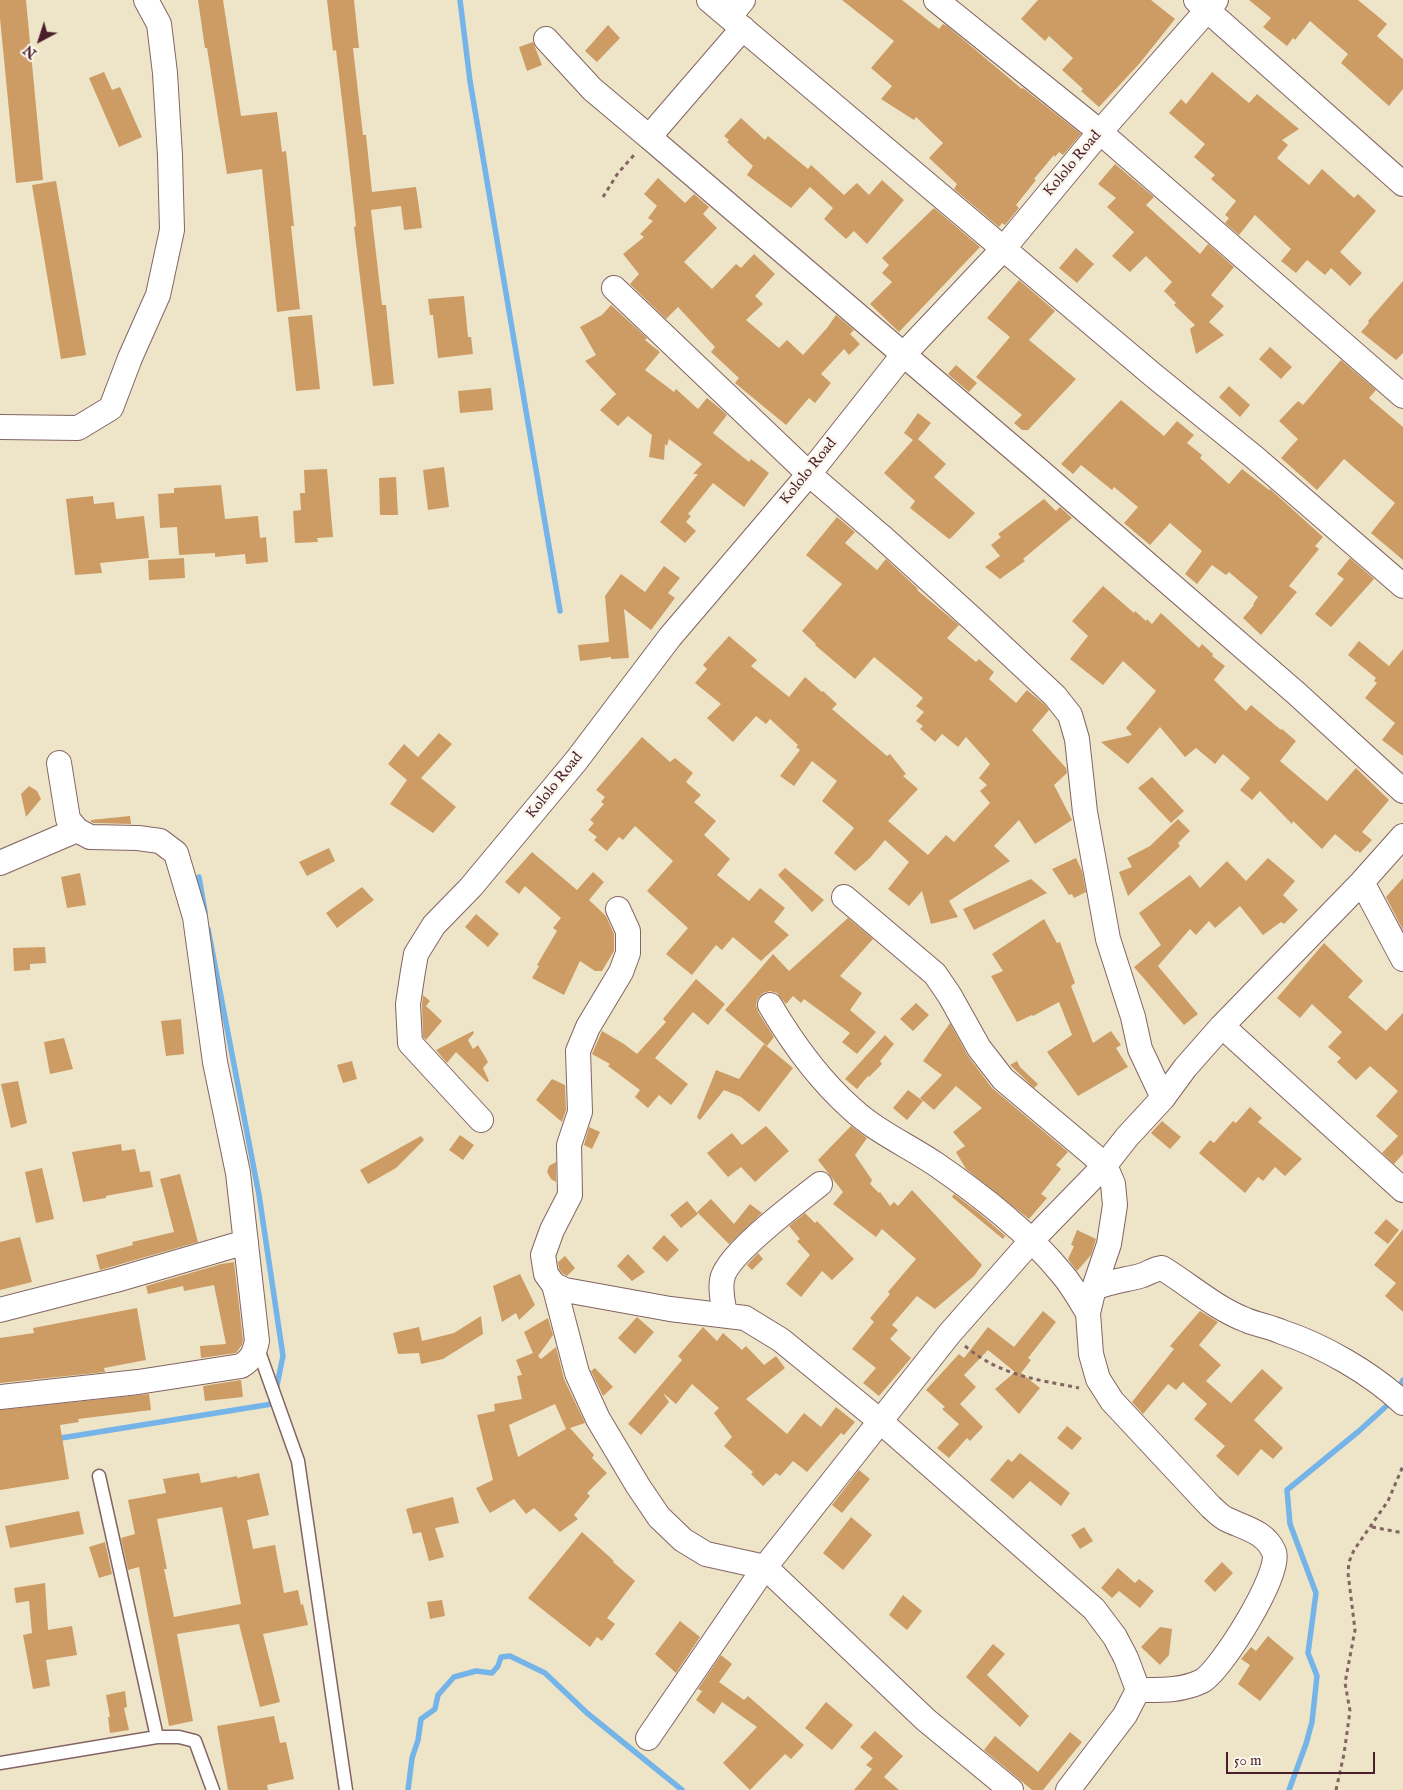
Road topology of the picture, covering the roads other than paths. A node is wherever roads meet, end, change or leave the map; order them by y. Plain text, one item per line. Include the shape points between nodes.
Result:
1 (146, 0) edge
2 (709, 0) edge
3 (936, 0) edge
4 (1207, 3) edge
5 (738, 15) edge
6 (546, 39) dead end
7 (1100, 132) junction
8 (649, 137) junction
9 (1403, 184) edge
10 (614, 288) dead end
11 (903, 355) junction
12 (1403, 396) edge
13 (0, 427) edge
14 (809, 474) junction
15 (1403, 586) edge
16 (59, 763) dead end
17 (1403, 791) edge
18 (77, 830) junction
19 (1403, 836) edge
20 (0, 863) edge
21 (1362, 882) junction
22 (844, 897) dead end
23 (618, 909) dead end
24 (1403, 959) edge
25 (770, 1005) dead end
26 (1222, 1026) junction
27 (1163, 1098) junction
28 (481, 1120) dead end
29 (1105, 1165) junction
30 (820, 1184) dead end
31 (1403, 1190) edge
32 (1032, 1240) junction
33 (246, 1242) junction
34 (554, 1285) junction
35 (1094, 1288) junction
36 (0, 1310) edge
37 (1088, 1313) junction
38 (725, 1314) junction
39 (256, 1345) junction
40 (0, 1398) edge
41 (1403, 1403) edge
42 (880, 1421) junction
43 (99, 1476) dead end
44 (765, 1567) junction
45 (1138, 1690) junction
46 (157, 1737) junction
47 (648, 1738) dead end
48 (0, 1763) edge
49 (214, 1790) edge
50 (346, 1790) edge
51 (1011, 1790) edge
52 (1068, 1790) edge

1 - 13 street via 159,24 170,156 172,230 158,295 111,408 78,428
2 - 5 street
3 - 7 street
4 - 7 street, Kololo Road
4 - 9 street
5 - 8 street
5 - 15 street via 1153,375
6 - 8 street via 592,89
7 - 11 street, Kololo Road via 1004,248
7 - 12 street
8 - 11 street
10 - 14 street
11 - 14 street, Kololo Road
11 - 17 street via 1296,693
14 - 27 street via 978,624 1055,696 1070,715 1078,738 1085,812 1108,939 1140,1048
14 - 28 street, Kololo Road via 670,636 576,761 471,887 434,925 416,954 408,1004 410,1043
16 - 18 street via 68,819
18 - 20 street
18 - 33 street via 90,837 160,841 176,853 195,916 215,1062 238,1173
19 - 21 street
21 - 24 street
21 - 26 street
22 - 29 street via 934,974 979,1048 1003,1080
23 - 34 street via 628,931 628,953 578,1051 580,1112 569,1146 570,1194 544,1255 546,1274
25 - 32 street via 793,1044 820,1078 853,1110 936,1164
26 - 27 street
26 - 31 street
27 - 29 street
29 - 32 street
29 - 35 street via 1113,1184 1115,1205 1109,1244
30 - 38 street via 741,1250 726,1268 722,1279
32 - 37 street via 1064,1276
32 - 42 street via 950,1333
33 - 36 street
33 - 39 street
34 - 38 street via 565,1290 670,1310
34 - 44 street via 577,1373 598,1419 659,1516 683,1540 706,1554
35 - 37 street
35 - 41 street via 1162,1268 1213,1303 1245,1320 1284,1332 1370,1375
37 - 45 street via 1093,1362 1098,1379 1112,1401 1211,1507 1224,1518 1252,1528 1270,1542 1276,1554 1273,1571 1262,1596 1227,1655 1203,1680 1173,1690
38 - 42 street via 745,1318 781,1340
39 - 40 street via 250,1361 241,1366
39 - 50 lane via 298,1461
42 - 44 street
42 - 45 street via 1094,1609 1116,1637
43 - 46 lane
44 - 47 street
44 - 51 street via 926,1720
45 - 52 street via 1125,1715
46 - 48 lane
46 - 49 lane via 180,1736 195,1741

